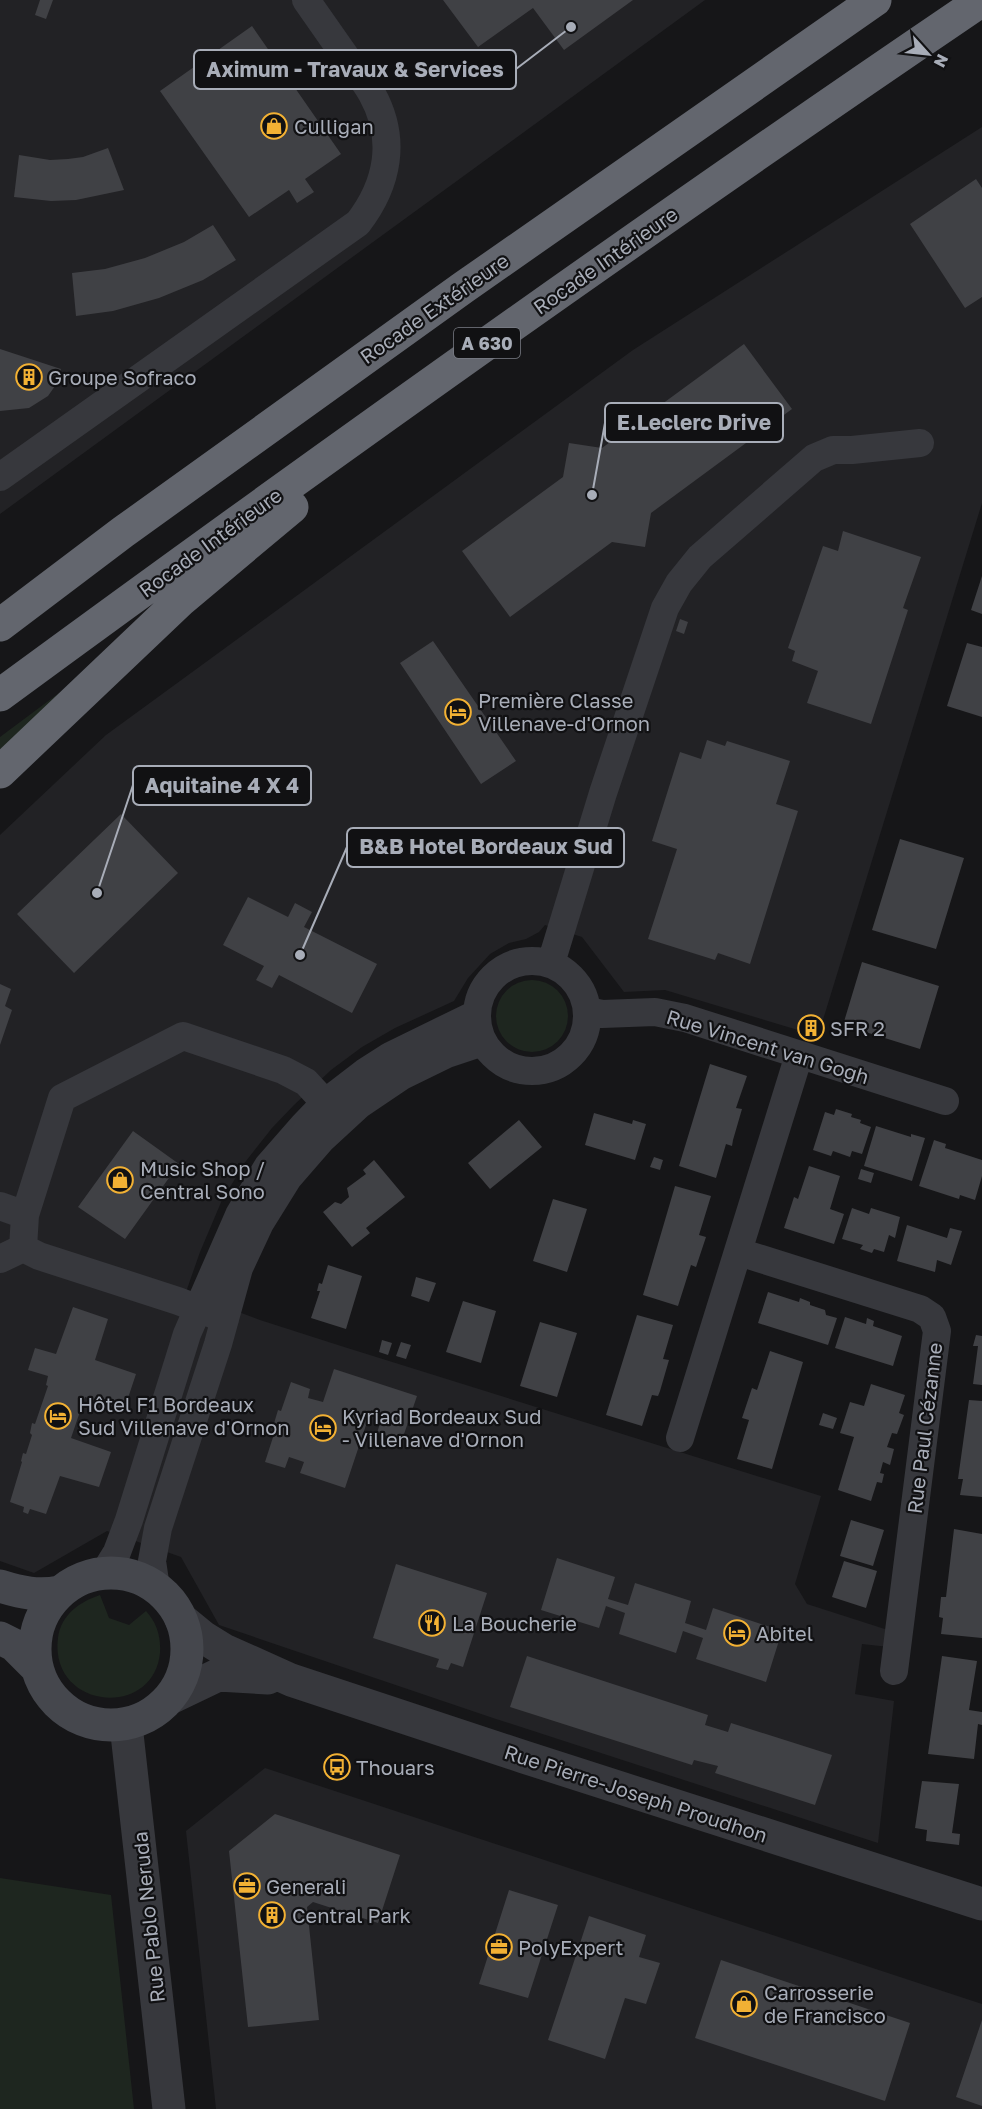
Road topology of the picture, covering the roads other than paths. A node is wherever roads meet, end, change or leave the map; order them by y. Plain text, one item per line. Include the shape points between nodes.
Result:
1 (306, 0) edge
2 (875, 0) edge
3 (982, 0) edge
4 (501, 333) junction
5 (920, 443) dead end
6 (0, 477) edge
7 (0, 625) edge
8 (0, 695) edge
9 (0, 772) edge
10 (551, 963) junction
11 (588, 1011) junction
12 (476, 1014) junction
13 (483, 1042) junction
14 (799, 1055) junction
15 (945, 1101) dead end
16 (334, 1111) junction
17 (12, 1210) edge
18 (739, 1252) junction
19 (12, 1254) edge
20 (198, 1310) junction
21 (225, 1319) junction
22 (680, 1438) dead end
23 (104, 1573) junction
24 (0, 1586) edge
25 (156, 1588) junction
26 (60, 1592) junction
27 (181, 1619) junction
28 (0, 1638) edge
29 (36, 1667) junction
30 (894, 1671) dead end
31 (291, 1680) junction
32 (170, 1698) junction
33 (126, 1725) junction
34 (982, 1904) edge
35 (169, 2109) edge

1 - 6 street via 372,94 381,113 387,150 371,206 358,223
2 - 7 highway, Rocade Extérieure / A 630 via 464,287 123,531
3 - 4 highway, Rocade Intérieure / A 630
4 - 8 highway, Rocade Intérieure / A 630
4 - 9 highway via 181,600
5 - 10 street via 833,450 814,458 700,557 679,583 665,609 638,685
10 - 11 street via 577,982
10 - 12 street via 534,960 501,970 488,982
11 - 13 street via 586,1033 575,1052 558,1066 537,1072 515,1070 496,1059
11 - 14 street, Rue Vincent van Gogh via 655,1012 685,1018
12 - 13 street
12 - 16 street via 390,1056
13 - 16 street via 447,1054
14 - 15 street, Rue Vincent van Gogh
14 - 18 street
16 - 17 street via 306,1082 283,1070 183,1036 63,1098
16 - 20 street via 303,1126 268,1166 239,1215
16 - 21 street via 260,1223 239,1268
17 - 19 street
18 - 22 street
18 - 30 street, Rue Paul Cézanne via 920,1309 932,1317 936,1331
19 - 20 street via 39,1256
20 - 21 street
20 - 23 street via 129,1520
21 - 25 street via 158,1528 152,1561
23 - 25 main road via 140,1579
23 - 26 main road via 80,1579
24 - 26 main road via 28,1594
25 - 27 main road
26 - 29 main road via 46,1608 38,1626
27 - 31 street, Rue Pierre-Joseph Proudhon via 224,1650
27 - 32 main road via 186,1660 181,1680
28 - 29 main road via 14,1645
29 - 33 main road via 45,1689 60,1707 80,1720 102,1726
31 - 32 street, Rue Pierre-Joseph Proudhon via 218,1675
31 - 34 street, Rue Pierre-Joseph Proudhon
32 - 33 main road via 150,1715
33 - 35 street, Rue Pablo Neruda

